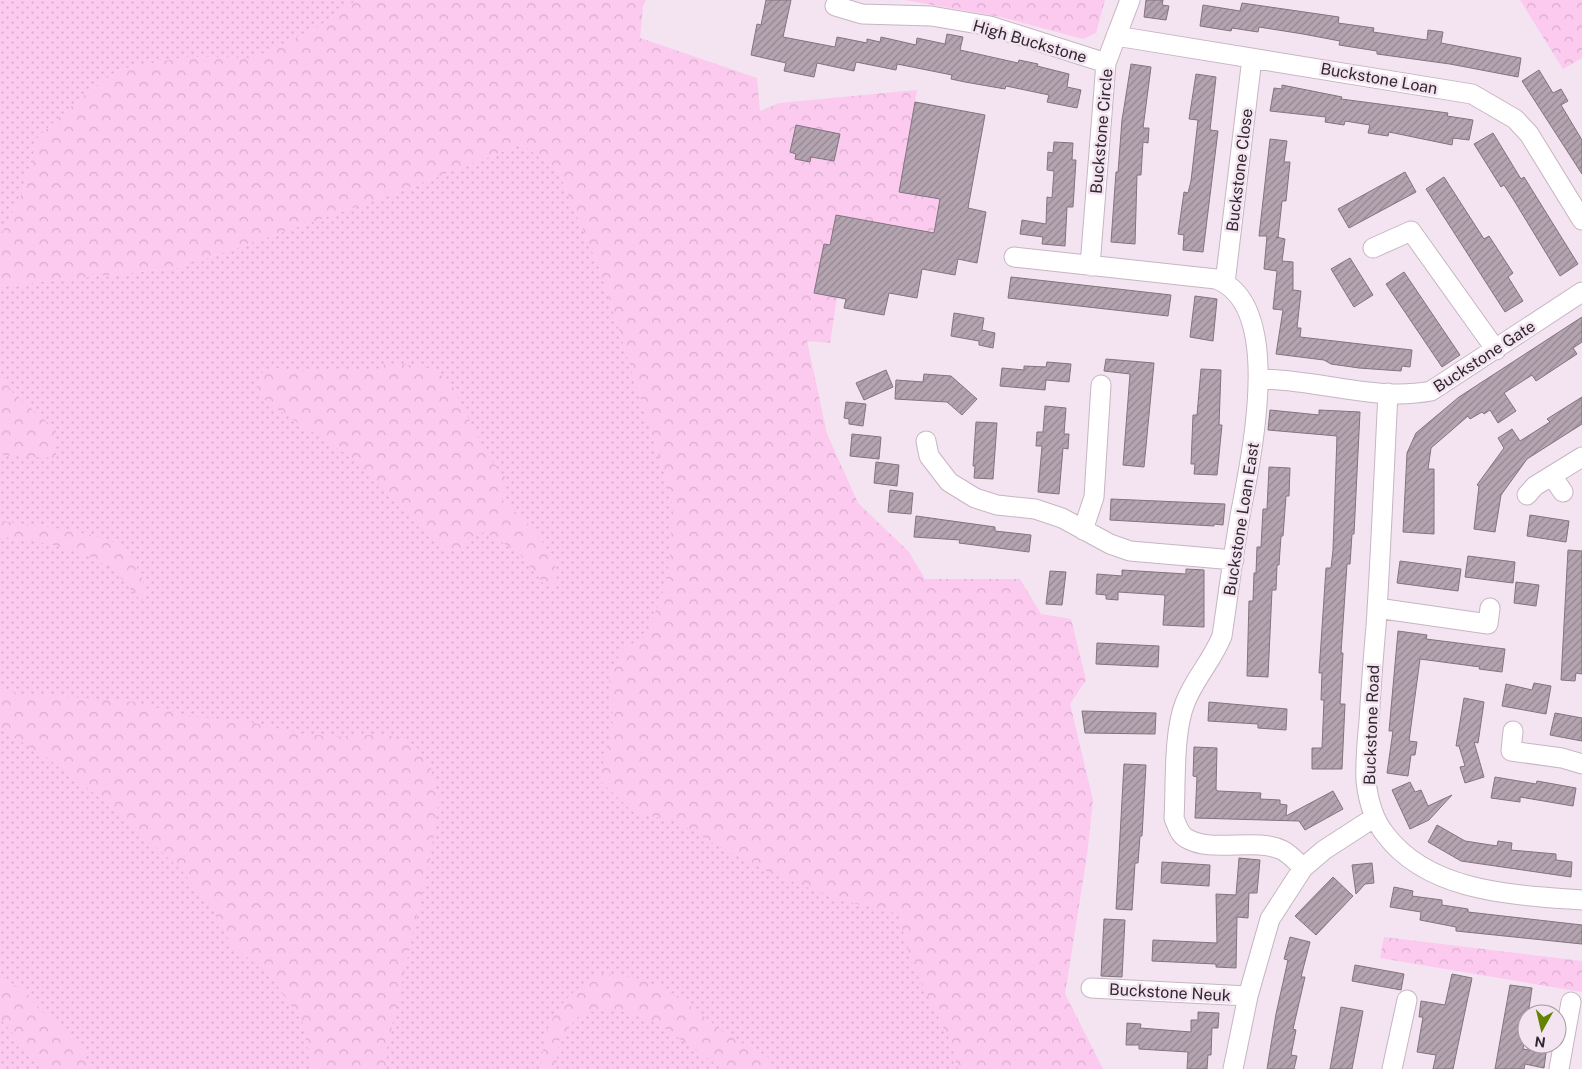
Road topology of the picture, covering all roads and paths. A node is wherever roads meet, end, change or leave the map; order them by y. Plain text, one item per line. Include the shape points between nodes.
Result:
1 (1130, 0) edge
2 (831, 7) edge
3 (1116, 36) junction
4 (1252, 58) junction
5 (1106, 63) junction
6 (1582, 220) edge
7 (1373, 248) dead end
8 (1014, 257) dead end
9 (1090, 266) junction
10 (1226, 283) junction
11 (1582, 292) edge
12 (1496, 350) junction
13 (1259, 380) junction
14 (1101, 385) dead end
15 (1388, 394) junction
16 (926, 441) dead end
17 (1582, 457) edge
18 (1552, 476) junction
19 (1563, 492) dead end
20 (1527, 495) dead end
21 (1083, 530) junction
22 (1234, 560) junction
23 (1377, 608) junction
24 (1490, 608) dead end
25 (1513, 731) dead end
26 (1582, 764) edge
27 (1375, 817) junction
28 (1304, 868) junction
29 (1582, 900) edge
30 (1091, 988) dead end
31 (1248, 996) junction
32 (1407, 1000) dead end
33 (1571, 1002) dead end
34 (1233, 1069) edge
35 (1392, 1069) edge
36 (1559, 1069) edge

1 - 3 street, Buckstone Circle
2 - 5 street, High Buckstone via 862,14 931,16 990,26
3 - 4 street, Buckstone Loan
3 - 5 street, Buckstone Circle
4 - 6 street, Buckstone Loan via 1472,94 1515,119 1529,134
4 - 10 street, Buckstone Close
5 - 9 street, Buckstone Circle
7 - 12 street via 1411,231
8 - 9 street
9 - 10 street via 1216,279
10 - 13 street, Buckstone Loan East via 1236,291 1247,310 1254,335
11 - 12 street, Buckstone Gate
12 - 15 street, Buckstone Gate via 1431,391 1411,395
13 - 15 street, Buckstone Gate
13 - 22 street, Buckstone Loan East via 1253,448
14 - 21 street via 1095,408 1094,497
15 - 23 street, Buckstone Road
16 - 21 street via 929,456 950,482 975,498 997,505 1035,509 1062,518
17 - 18 street
18 - 19 street
18 - 20 street
21 - 22 street via 1130,551
22 - 28 street, Buckstone Loan East via 1222,636 1185,704 1180,724 1174,818 1185,838 1199,843 1283,850
23 - 24 street via 1488,624
23 - 27 street, Buckstone Road via 1366,760 1368,798
25 - 26 street via 1511,751
27 - 28 street via 1324,850
27 - 29 street, Buckstone Road via 1396,847 1429,871 1469,886 1523,896
28 - 31 street via 1270,919
30 - 31 street, Buckstone Neuk
31 - 34 street
32 - 35 street
33 - 36 street

